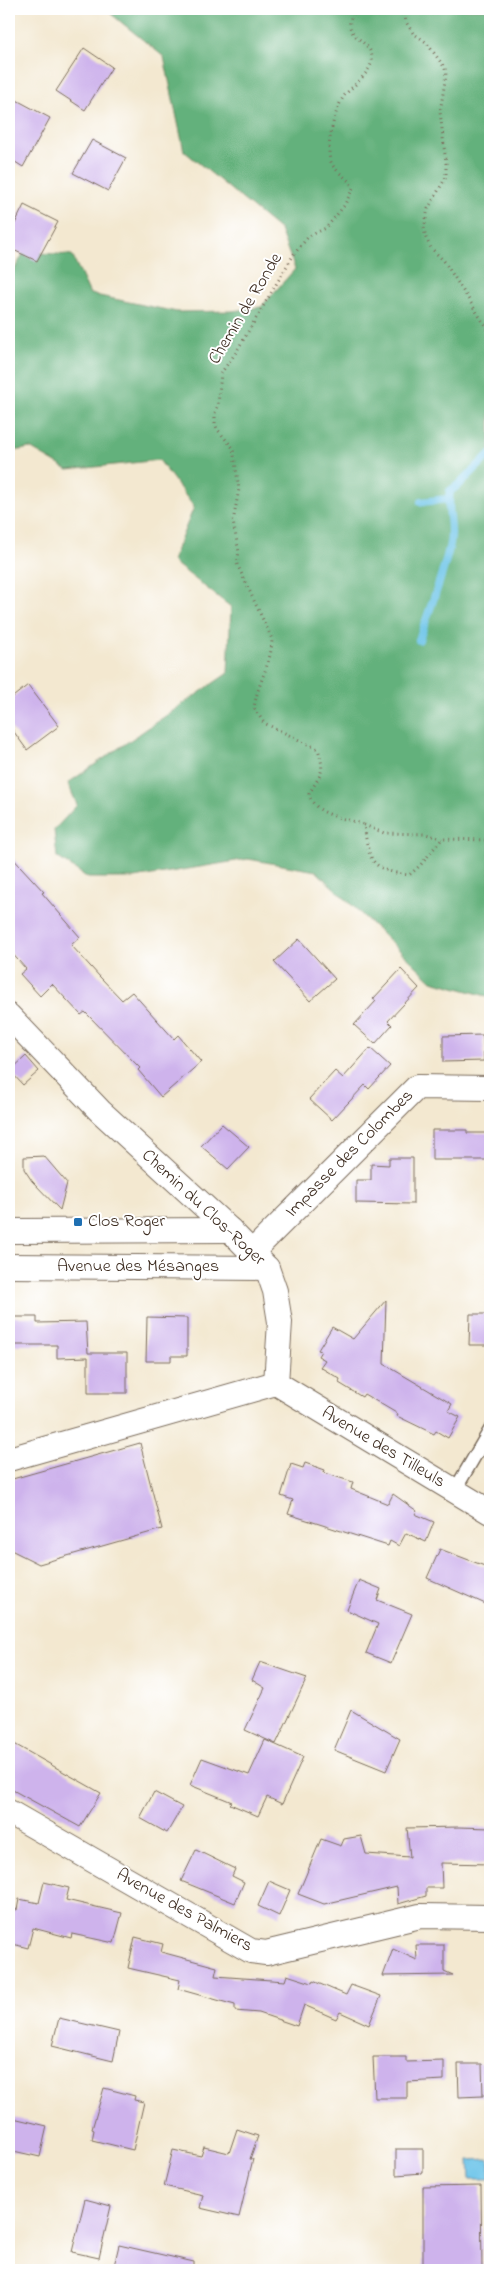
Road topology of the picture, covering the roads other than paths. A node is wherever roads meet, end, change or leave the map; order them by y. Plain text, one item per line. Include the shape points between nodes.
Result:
1 (9, 1016) edge
2 (490, 1088) edge
3 (9, 1230) edge
4 (230, 1230) junction
5 (259, 1260) junction
6 (9, 1266) edge
7 (276, 1383) junction
8 (490, 1430) edge
9 (9, 1459) edge
10 (455, 1490) junction
11 (490, 1512) edge
12 (9, 1812) edge
13 (490, 1917) edge

1 - 4 street, Chemin du Clos-Roger via 100,1111
2 - 5 street, Impasse des Colombes via 417,1087
3 - 4 street, Avenue des Mésanges
4 - 5 street, Chemin du Clos-Roger
5 - 6 street, Avenue des Mésanges
5 - 7 street, Chemin du Clos-Roger via 275,1291 280,1322
7 - 9 street
7 - 10 street, Avenue des Tilleuls
8 - 10 lane
10 - 11 street, Avenue des Tilleuls
12 - 13 street, Avenue des Palmiers via 251,1951 266,1953 420,1916

